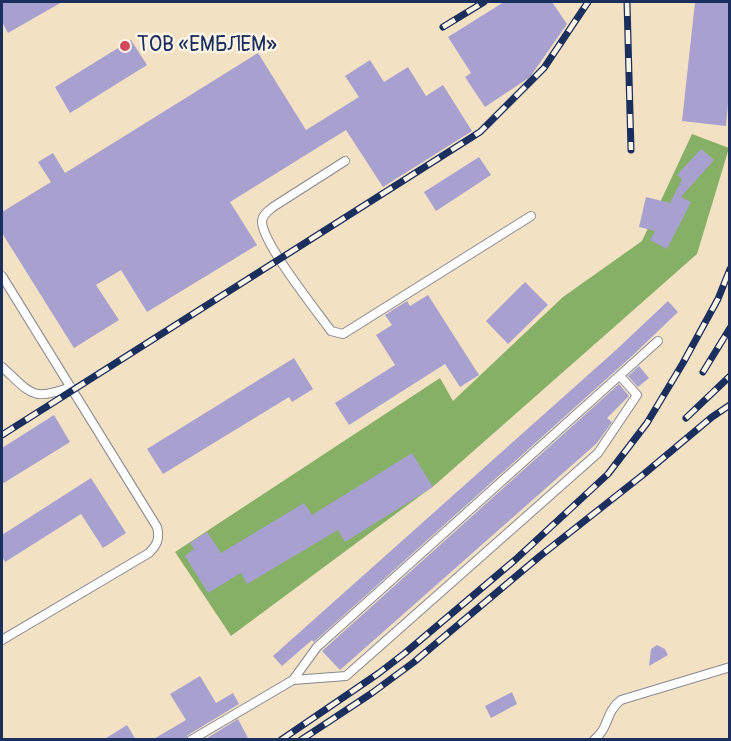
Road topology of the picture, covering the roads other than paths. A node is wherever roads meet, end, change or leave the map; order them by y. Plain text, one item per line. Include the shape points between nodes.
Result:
1 (345, 161) dead end
2 (531, 216) dead end
3 (2, 276) edge
4 (658, 341) dead end
5 (2, 367) edge
6 (620, 376) junction
7 (71, 387) junction
8 (2, 640) edge
9 (729, 667) edge
10 (293, 680) junction
11 (191, 740) edge
12 (594, 740) edge

1 - 2 lane via 273,207 262,221 279,259 331,331 343,334
3 - 7 lane
4 - 6 lane
5 - 7 lane via 33,394 49,396
6 - 10 lane via 317,647
6 - 10 lane via 637,395 598,453 346,676
7 - 8 lane via 157,527 159,537 148,553
9 - 12 lane via 621,700 613,706 606,726
10 - 11 lane

